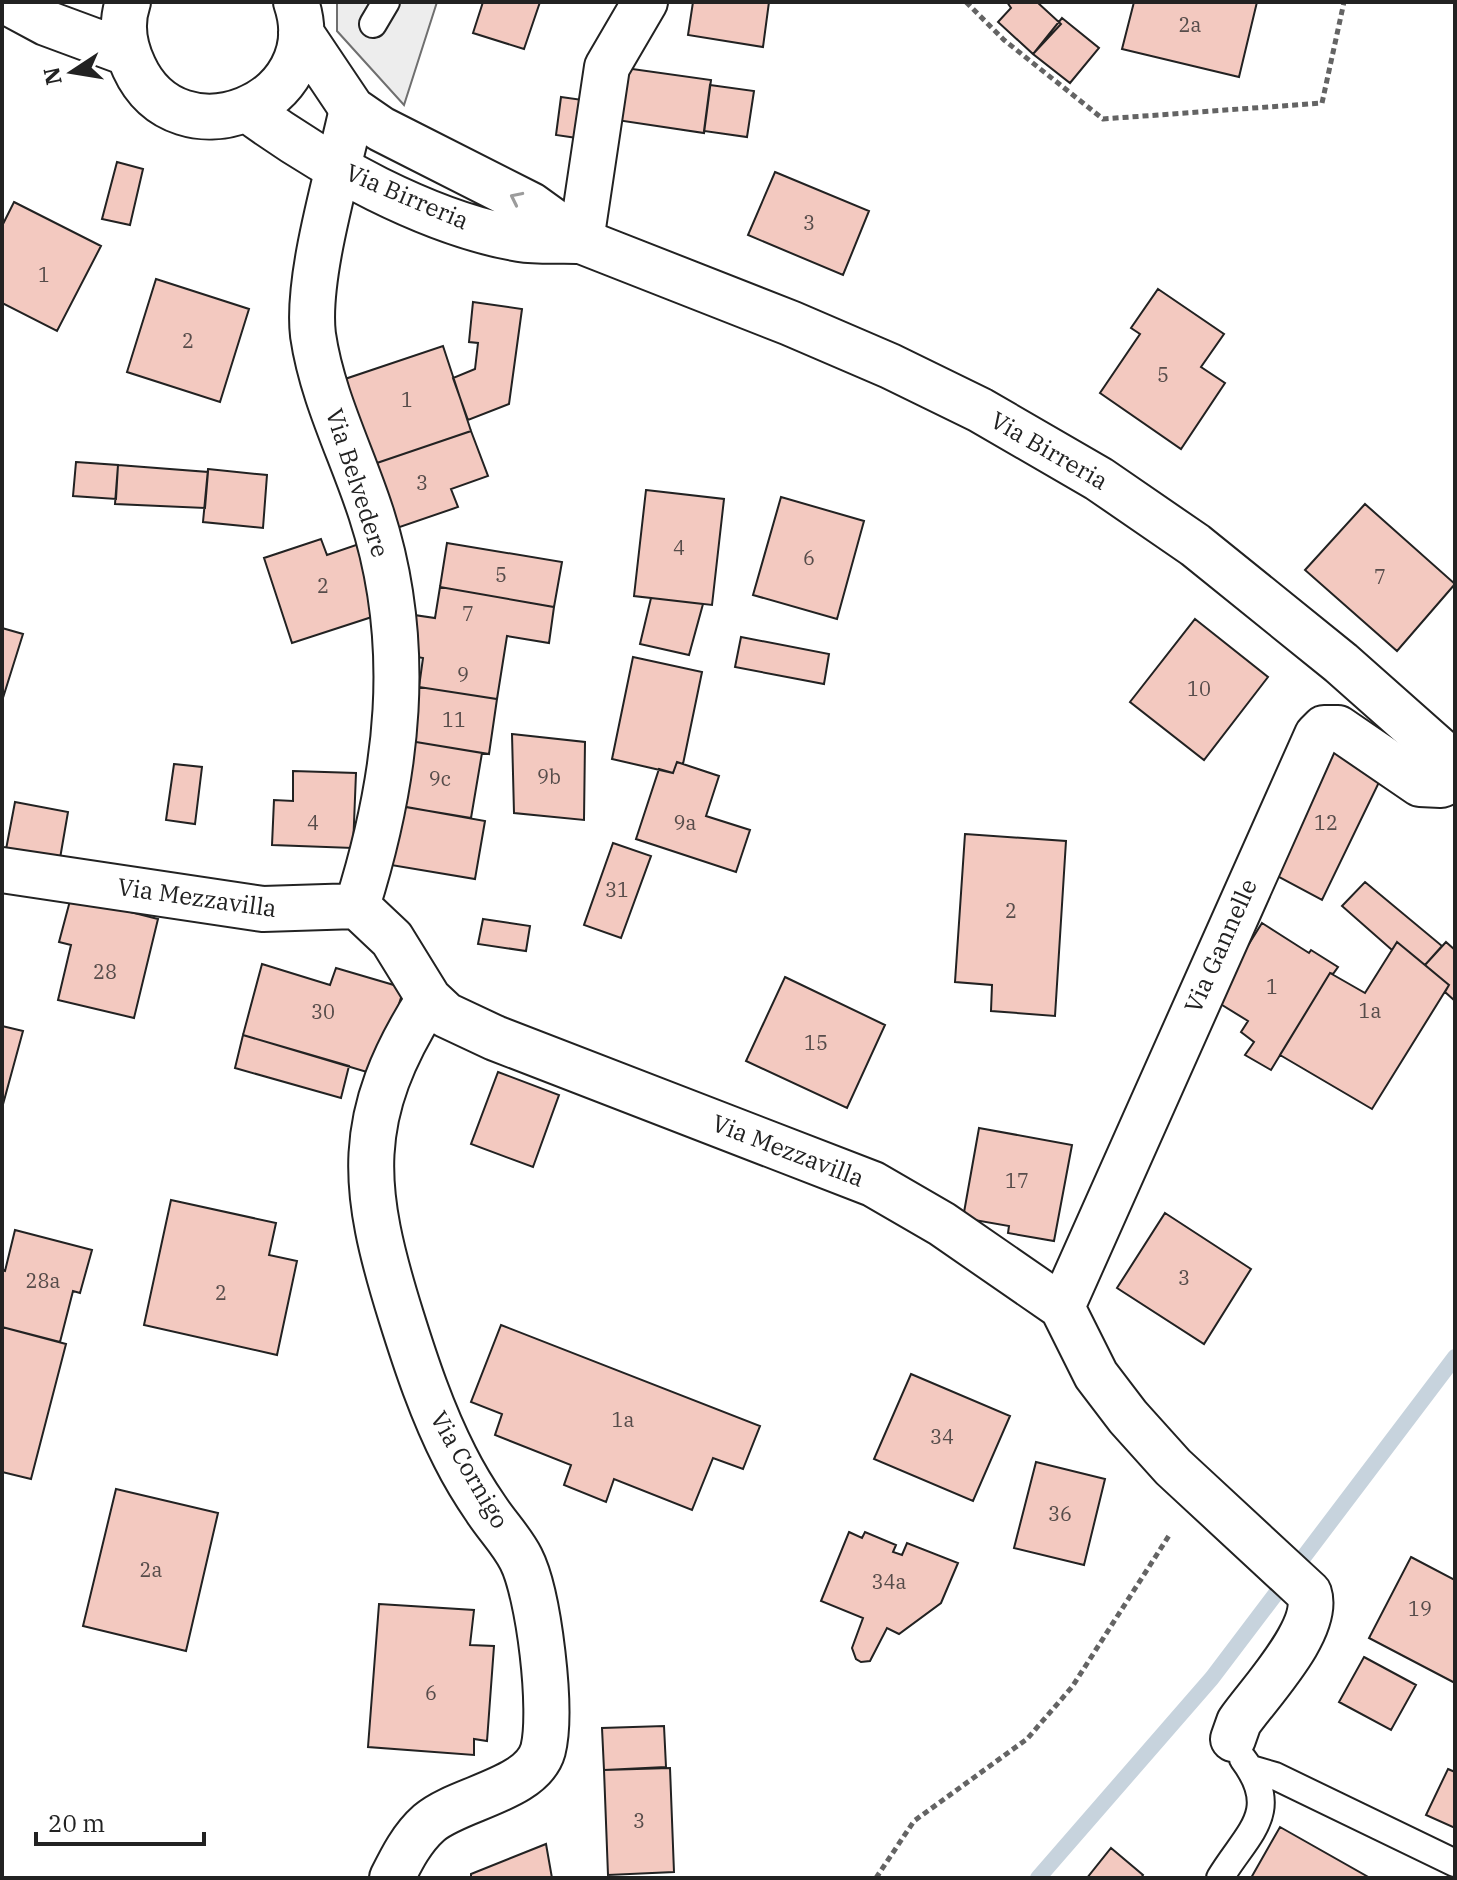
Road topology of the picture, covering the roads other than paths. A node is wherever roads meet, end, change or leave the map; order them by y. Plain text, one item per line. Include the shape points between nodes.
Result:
1 (8, 2) edge
2 (128, 2) edge
3 (645, 2) edge
4 (298, 18) edge
5 (127, 53) junction
6 (352, 109) junction
7 (248, 110) junction
8 (339, 169) junction
9 (581, 241) junction
10 (1455, 764) edge
11 (1455, 779) edge
12 (2, 870) edge
13 (357, 906) junction
14 (429, 999) junction
15 (1062, 1307) junction
16 (1242, 1754) junction
17 (1455, 1863) edge
18 (392, 1878) edge
19 (1220, 1878) edge

1 - 5 street via 46,23
2 - 5 street
3 - 9 street via 607,67
4 - 6 street, Via Birreria
4 - 7 street via 296,57 286,79
5 - 7 street via 146,86 176,109 224,117
6 - 8 street, Via Belvedere
9 -> 6 street, Via Birreria via 531,205 427,154
7 - 8 street, Via Birreria
8 - 9 street, Via Birreria via 467,224 521,239
8 - 13 street, Via Belvedere via 317,273 313,334 321,376 372,515 399,655 388,791
9 - 10 street, Via Birreria via 890,366 980,410 1099,479 1195,545
11 - 15 street, Via Gannelle via 1420,784 1338,728 1324,728 1317,735
12 - 13 street, Via Mezzavilla via 263,909
13 - 14 street, Via Mezzavilla via 392,939
14 - 15 street, Via Mezzavilla via 446,1015 495,1038 873,1184 942,1224
14 - 18 street, Via Cornigo via 400,1046 373,1129 369,1183 376,1226 433,1412 529,1579 536,1606 545,1732 537,1763 509,1783 431,1821
15 - 16 street, Via Mezzavilla via 1096,1375 1128,1417 1198,1490 1304,1586 1312,1603 1303,1634 1239,1722
16 - 17 lane via 1275,1776
16 - 19 lane via 1262,1801 1260,1817

